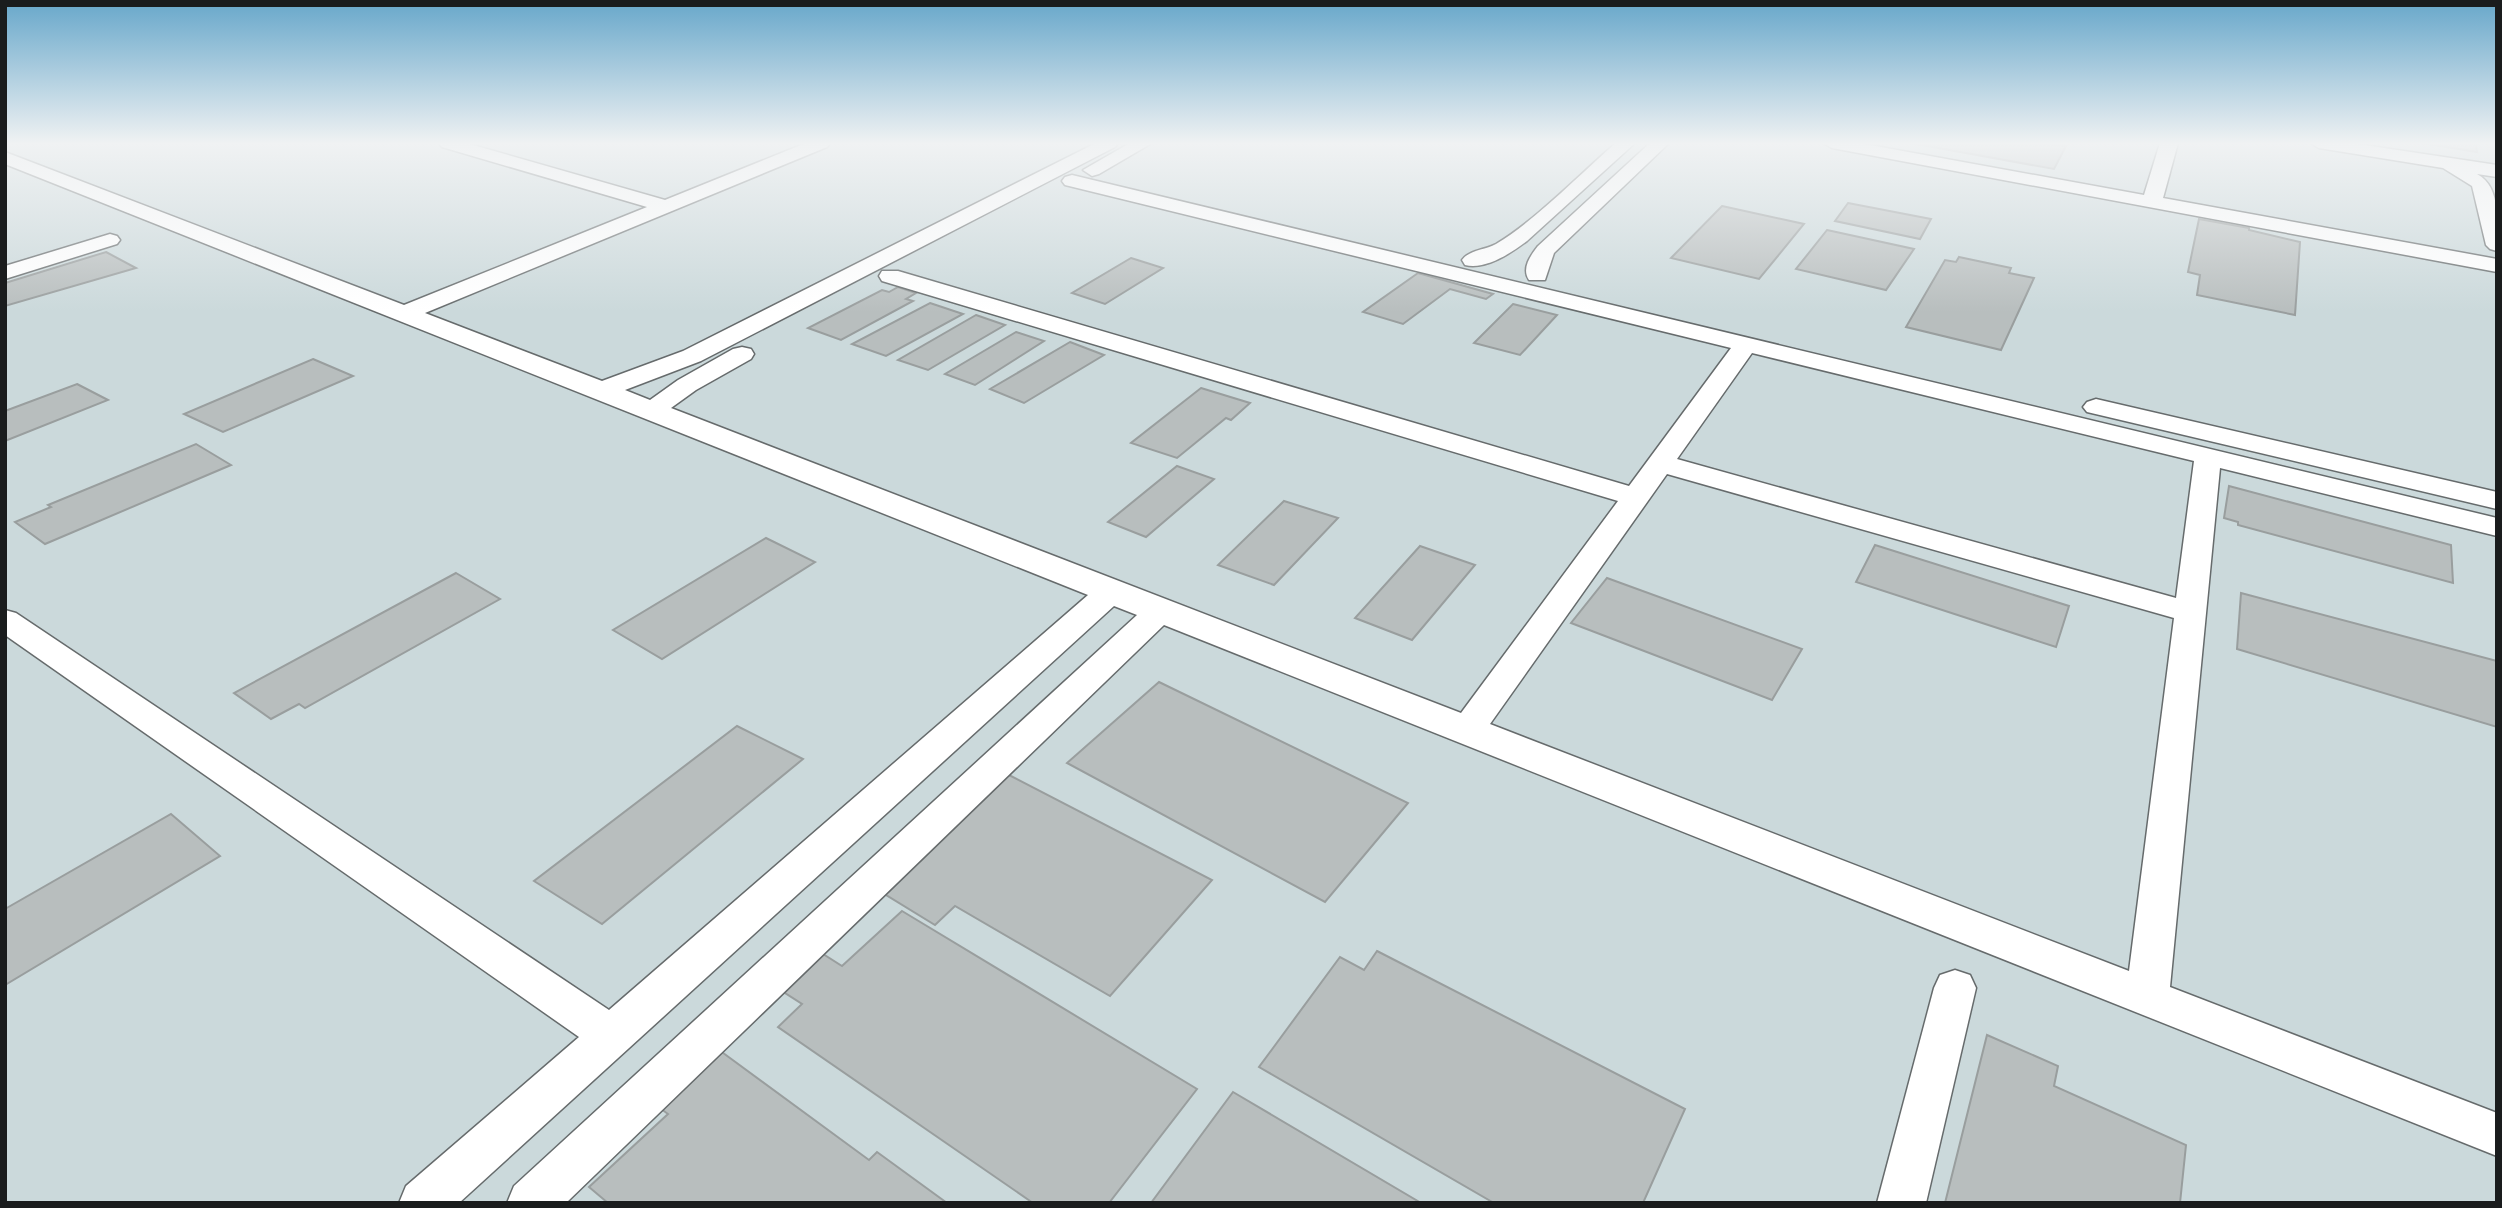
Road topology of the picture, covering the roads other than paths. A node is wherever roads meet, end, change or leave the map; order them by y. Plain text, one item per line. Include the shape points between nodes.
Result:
1 (133, 199) edge
2 (642, 199) edge
3 (681, 199) edge
4 (999, 199) edge
5 (1036, 199) edge
6 (1178, 199) edge
7 (1194, 199) edge
8 (1562, 199) edge
9 (1599, 199) edge
10 (2138, 199) edge
11 (2493, 199) edge
12 (2152, 202) joint
13 (665, 206) junction
14 (110, 240) dead end
15 (2497, 244) edge
16 (1473, 260) junction
17 (2497, 267) edge
18 (5, 273) edge
19 (1537, 275) junction
20 (890, 276) junction
21 (404, 313) junction
22 (1746, 344) junction
23 (1965, 387) junction
24 (600, 390) junction
25 (652, 410) junction
26 (2208, 456) junction
27 (1660, 463) junction
28 (1636, 497) junction
29 (2497, 501) edge
30 (2497, 527) edge
31 (1112, 591) junction
32 (1161, 610) junction
33 (2190, 611) junction
34 (5, 621) edge
35 (1467, 731) junction
36 (1955, 988) dead end
37 (2147, 998) junction
38 (611, 1035) junction
39 (2497, 1135) edge
40 (422, 1203) edge
41 (531, 1203) edge
42 (1901, 1203) edge

1 - 21 street
2 - 13 street
3 - 13 street
4 - 24 street via 692,356
5 - 20 street
6 - 22 street
7 - 16 street
8 - 16 street via 1501,250
9 - 19 street via 1545,250
10 - 12 street
11 - 15 street
12 - 17 street
13 - 21 street
14 - 18 street
16 - 19 street
19 - 23 street
20 - 25 street via 724,363
20 - 28 street
21 - 24 street
22 - 23 street
22 - 27 street
23 - 26 street
23 - 29 street
24 - 25 street
25 - 31 street
26 - 30 street
26 - 33 street
27 - 28 street
27 - 33 street
28 - 35 street
31 - 32 street
31 - 38 street
32 - 35 street
32 - 41 street
33 - 37 street
34 - 38 street
35 - 37 street
36 - 42 street
37 - 39 street
38 - 40 street

